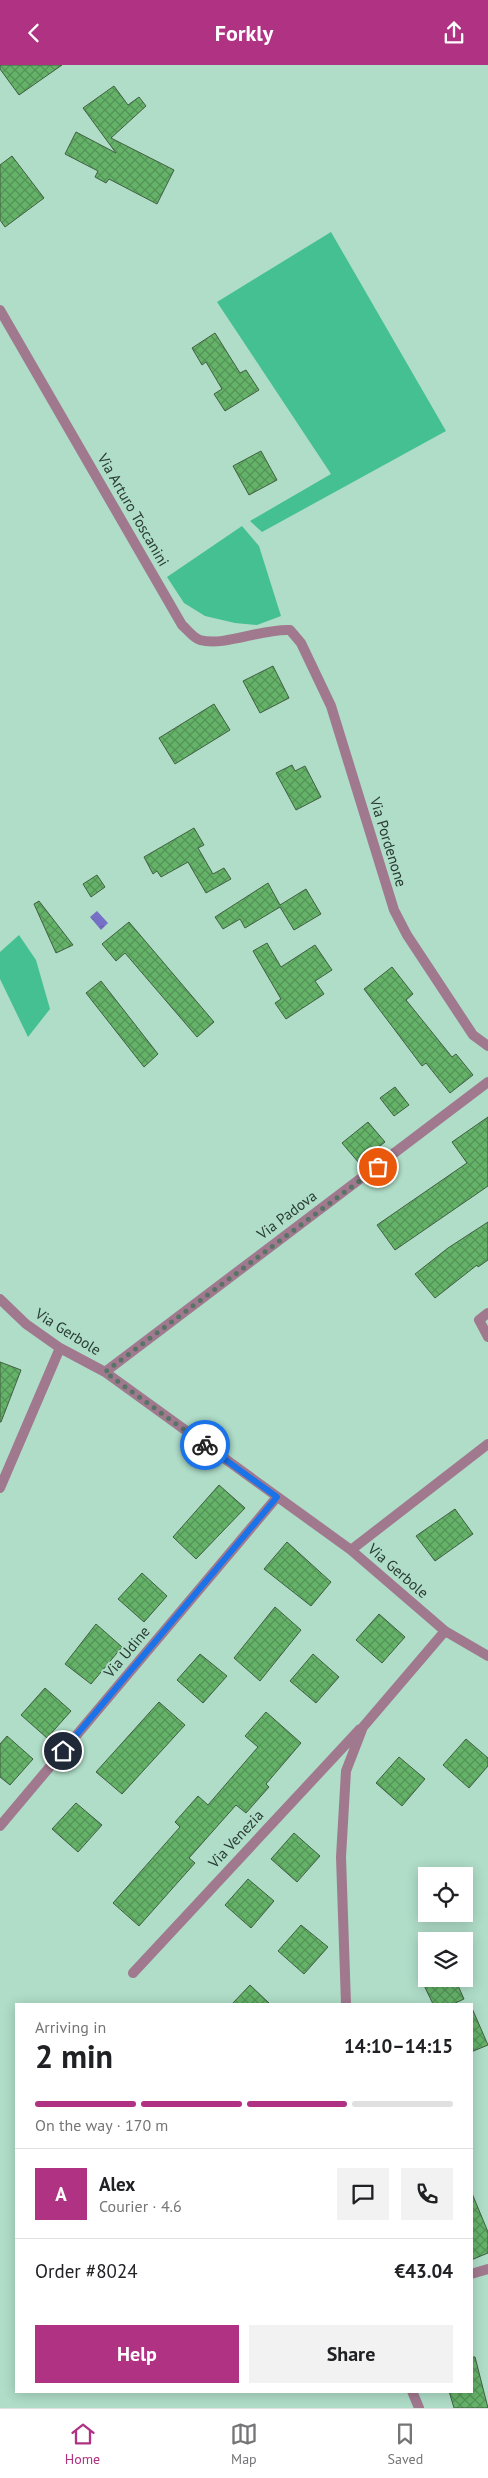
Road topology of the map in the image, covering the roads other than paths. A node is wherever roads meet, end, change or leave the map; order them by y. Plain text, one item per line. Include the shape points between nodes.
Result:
1 (0, 310) edge
2 (290, 630) joint
3 (488, 1046) edge
4 (488, 1082) edge
5 (0, 1299) edge
6 (488, 1313) edge
7 (488, 1337) edge
8 (60, 1348) junction
9 (105, 1372) junction
10 (488, 1444) edge
11 (0, 1488) edge
12 (277, 1497) junction
13 (351, 1550) junction
14 (445, 1631) junction
15 (488, 1656) edge
16 (363, 1727) junction
17 (0, 1826) edge
18 (133, 1973) dead end
19 (346, 2003) edge
20 (488, 2269) edge
21 (473, 2273) edge
22 (413, 2393) edge
23 (419, 2408) edge

1 - 2 street, Via Arturo Toscanini via 182,625 198,640 216,641 277,629
2 - 3 street, Via Pordenone via 301,643 331,706 394,910 406,935 473,1035
4 - 9 street, Via Padova
5 - 8 street, Via Gerbole via 26,1324
6 - 7 street via 480,1321
8 - 9 street, Via Gerbole
8 - 11 street
9 - 12 street, Via Gerbole
10 - 13 street
12 - 13 street, Via Gerbole
12 - 17 street, Via Udine
13 - 14 street, Via Gerbole
14 - 15 street, Via Gerbole
14 - 16 street
16 - 18 street, Via Venezia
16 - 19 street via 346,1771 342,1838
20 - 21 street
22 - 23 street

